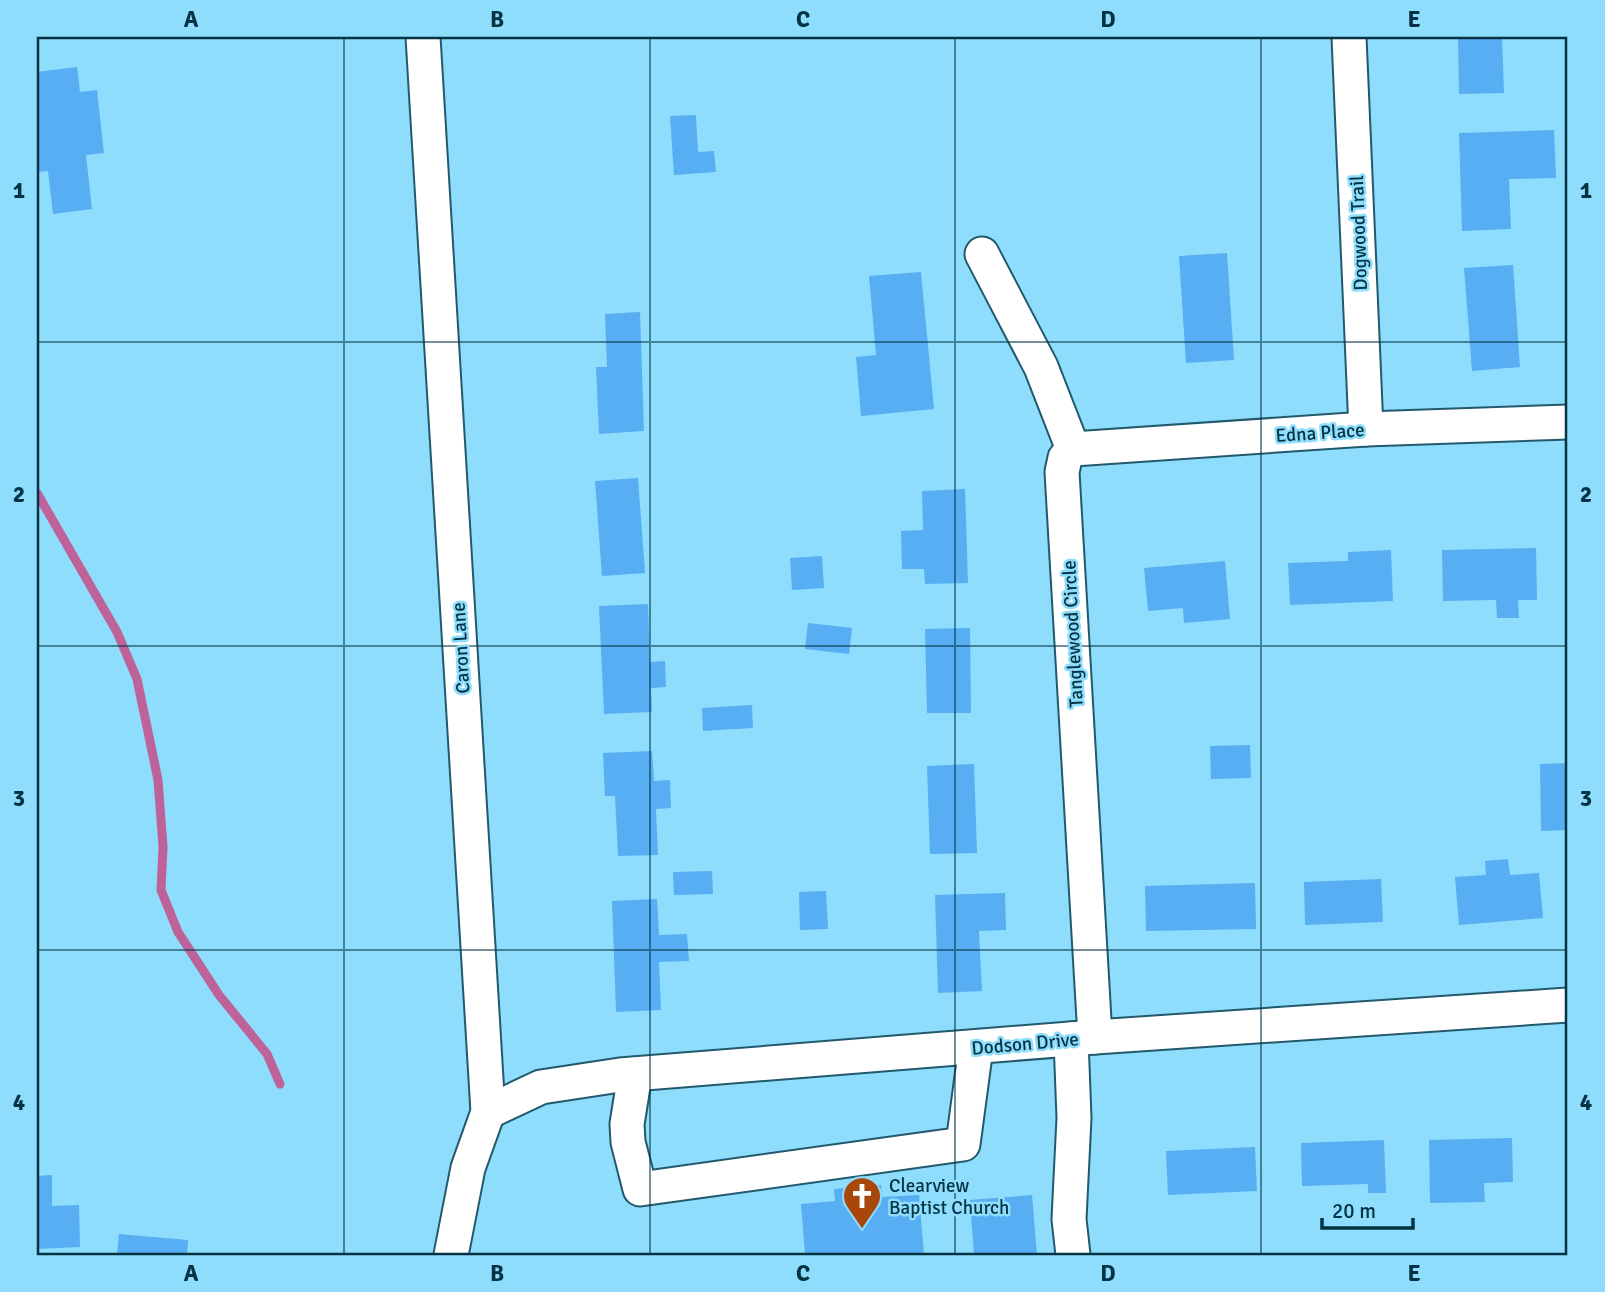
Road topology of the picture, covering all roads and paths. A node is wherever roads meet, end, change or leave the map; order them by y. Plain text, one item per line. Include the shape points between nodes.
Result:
1 (423, 37) edge
2 (1349, 37) edge
3 (982, 254) dead end
4 (1568, 422) edge
5 (1366, 429) junction
6 (1073, 449) junction
7 (1568, 1005) edge
8 (1083, 1038) junction
9 (976, 1047) junction
10 (635, 1074) junction
11 (488, 1112) junction
12 (451, 1255) edge
13 (1073, 1255) edge

1 - 11 street, Caron Lane
2 - 5 street, Dogwood Trail
3 - 6 street via 1041,367
4 - 5 street, Edna Place
5 - 6 street, Edna Place
6 - 8 street, Tanglewood Circle via 1062,472
7 - 8 street, Dodson Drive
8 - 9 street, Dodson Drive
8 - 13 street, Tanglewood Circle via 1069,1219
9 - 10 street, Dodson Drive
9 - 10 street via 963,1144 640,1189 627,1124
10 - 11 street, Dodson Drive via 541,1087
11 - 12 street, Caron Lane via 468,1168

